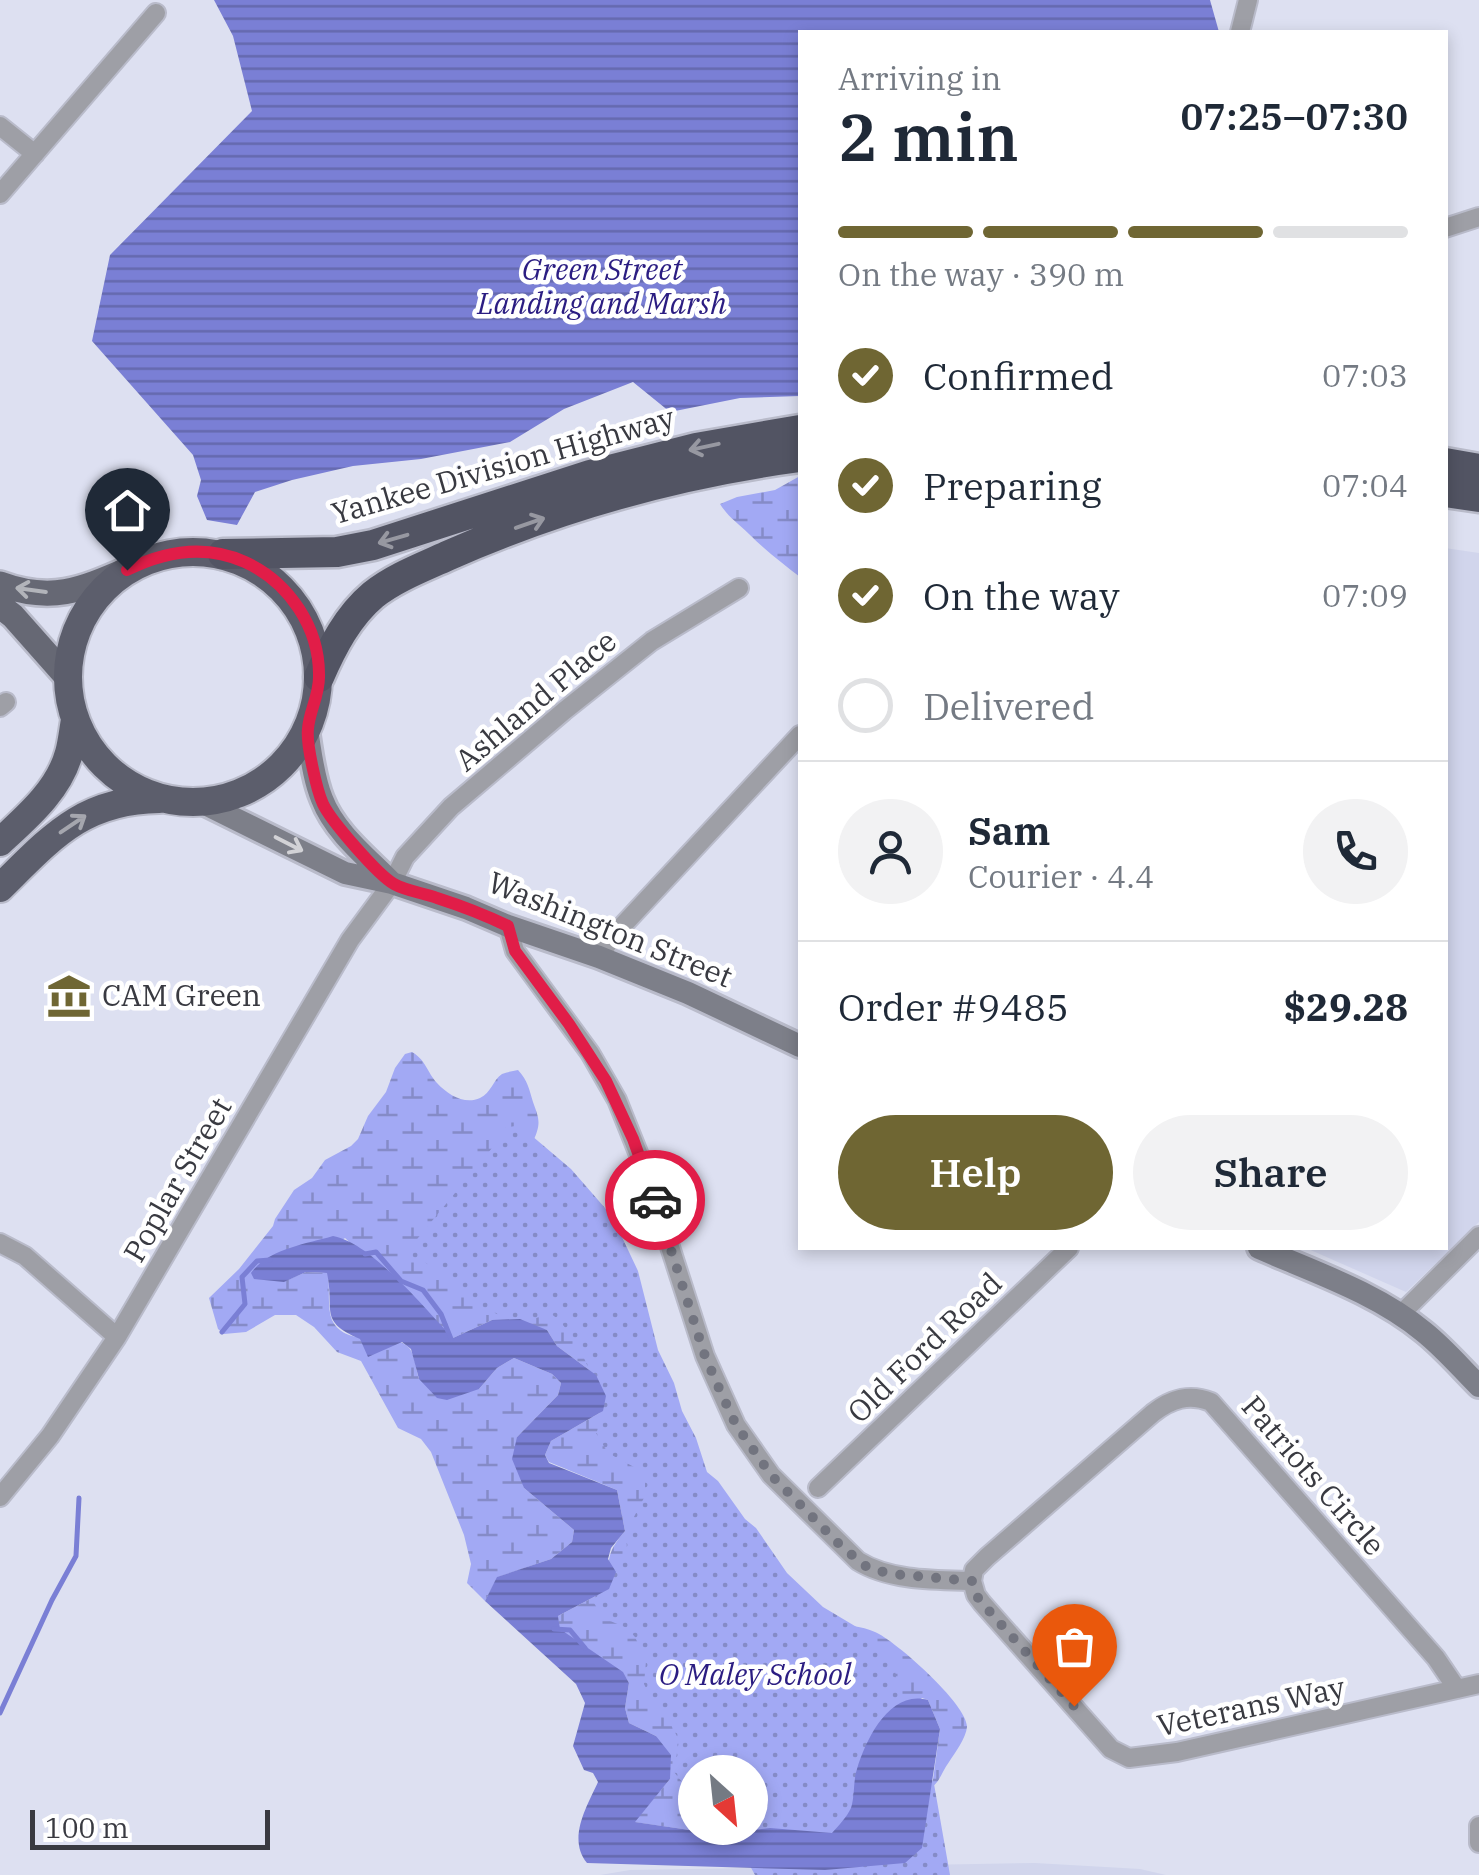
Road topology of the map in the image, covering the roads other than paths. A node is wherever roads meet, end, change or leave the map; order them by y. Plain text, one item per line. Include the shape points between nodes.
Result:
1 (1248, 0) edge
2 (156, 13) dead end
3 (1240, 30) edge
4 (0, 126) edge
5 (35, 154) junction
6 (0, 194) edge
7 (1479, 217) edge
8 (1448, 227) edge
9 (798, 430) edge
10 (798, 457) edge
11 (1448, 464) edge
12 (1479, 468) edge
13 (1448, 492) edge
14 (1479, 497) edge
15 (222, 554) junction
16 (127, 570) junction
17 (0, 584) edge
18 (739, 588) dead end
19 (0, 606) edge
20 (67, 677) junction
21 (319, 678) junction
22 (75, 720) junction
23 (307, 730) junction
24 (798, 737) edge
25 (165, 799) junction
26 (200, 802) junction
27 (0, 842) edge
28 (392, 883) junction
29 (0, 888) edge
30 (508, 926) junction
31 (599, 958) junction
32 (798, 1045) edge
33 (1479, 1236) edge
34 (0, 1243) edge
35 (1067, 1250) edge
36 (1263, 1250) edge
37 (1400, 1315) junction
38 (116, 1337) junction
39 (1479, 1386) edge
40 (818, 1488) dead end
41 (0, 1496) edge
42 (972, 1581) junction
43 (1479, 1684) edge
44 (1456, 1689) junction
45 (1479, 1826) edge
46 (1479, 1843) edge

1 - 3 street
2 - 5 street
4 - 5 street
5 - 6 street
7 - 8 street
9 -> 15 highway, Yankee Division Highway via 608,470 373,545
21 -> 10 highway, Yankee Division Highway via 361,607 435,562 568,510
11 - 12 highway
13 - 14 highway
15 - 16 highway via 174,552
15 - 21 highway via 261,571 294,600 316,646
16 -> 17 main road via 62,593
16 - 20 highway via 84,616
18 - 28 street, Ashland Place via 652,641 451,806 405,857
19 - 20 main road
20 - 22 highway
21 - 23 highway
22 - 25 highway via 114,775
22 - 27 highway via 56,782
23 - 26 highway via 275,772 220,800
23 - 28 main road, Washington Street via 323,804
24 - 31 street
25 - 26 highway
29 -> 25 highway via 84,816 121,802
26 -> 28 main road, Washington Street via 345,873
28 - 30 main road, Washington Street
28 - 38 street, Poplar Street via 350,940
30 - 31 main road, Washington Street
30 - 42 street via 515,951 617,1100 705,1356 756,1457 868,1568
31 - 32 main road, Washington Street
33 - 37 street
34 - 38 street via 25,1256
35 - 40 street, Old Ford Road
36 - 37 main road
37 - 39 main road
38 - 41 street, Poplar Street via 50,1436
42 - 44 street, Veterans Way via 1007,1632 1111,1748 1129,1758
42 - 44 street, Patriots Circle via 987,1557 1153,1413 1173,1400 1200,1398 1211,1402
43 - 44 street
45 - 46 street

